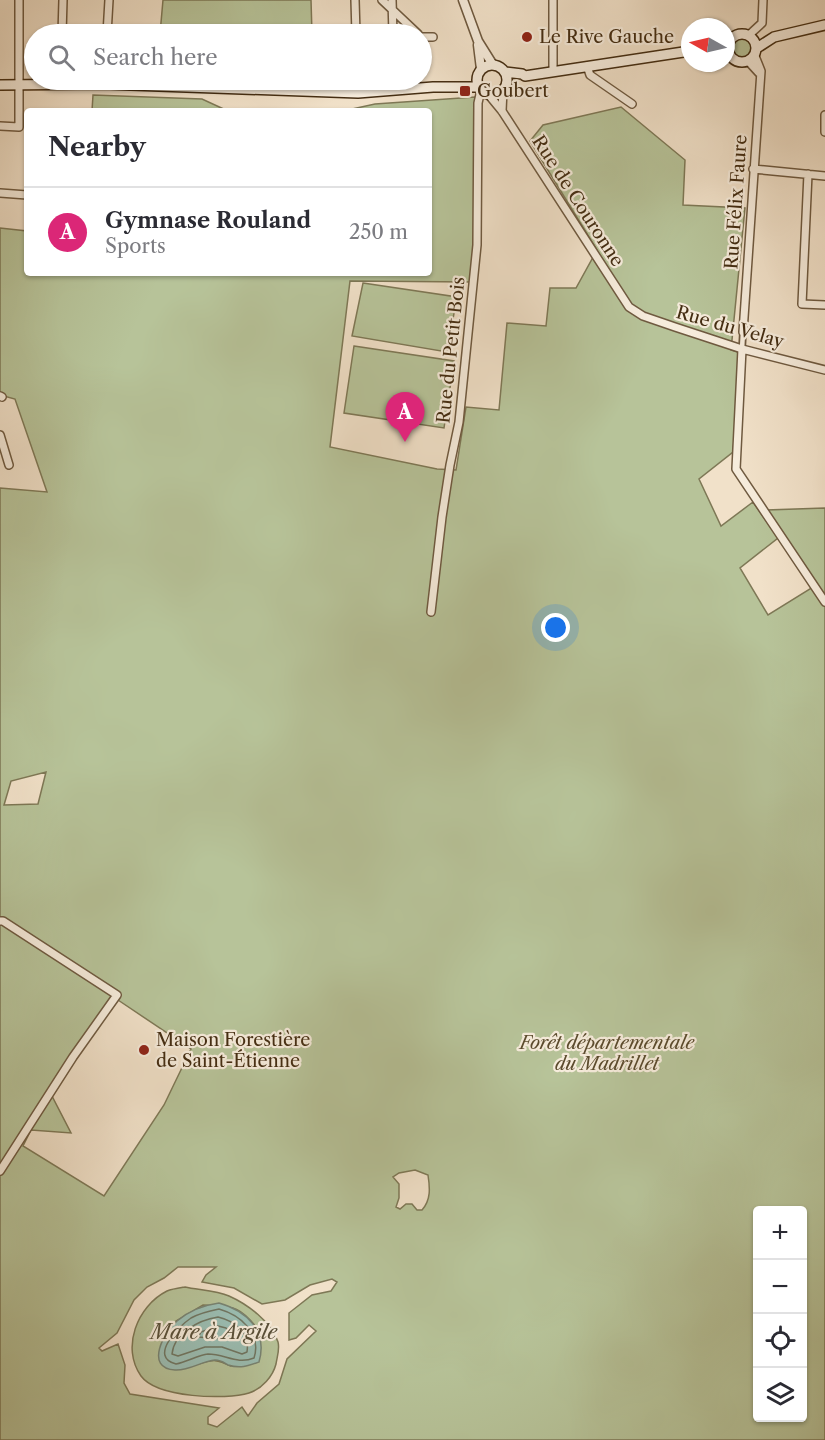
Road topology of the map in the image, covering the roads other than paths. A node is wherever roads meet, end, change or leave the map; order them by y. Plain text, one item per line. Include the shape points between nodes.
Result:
1 (19, 0) edge
2 (63, 0) edge
3 (110, 0) edge
4 (356, 0) edge
5 (382, 0) edge
6 (392, 0) edge
7 (463, 0) edge
8 (553, 0) edge
9 (763, 0) edge
10 (392, 9) junction
11 (62, 24) edge
12 (108, 24) edge
13 (356, 24) edge
14 (393, 24) edge
15 (408, 24) edge
16 (825, 25) edge
17 (751, 36) junction
18 (735, 37) edge
19 (770, 39) junction
20 (478, 41) junction
21 (681, 52) edge
22 (753, 55) junction
23 (735, 59) edge
24 (493, 65) junction
25 (587, 66) junction
26 (479, 72) junction
27 (505, 72) junction
28 (553, 72) junction
29 (525, 76) junction
30 (0, 85) edge
31 (19, 85) junction
32 (24, 85) edge
33 (504, 86) junction
34 (433, 87) joint
35 (289, 90) edge
36 (358, 90) edge
37 (394, 90) edge
38 (483, 91) junction
39 (358, 93) junction
40 (632, 104) dead end
41 (502, 111) junction
42 (825, 116) edge
43 (0, 126) edge
44 (19, 127) junction
45 (24, 128) edge
46 (825, 132) edge
47 (753, 169) junction
48 (807, 174) junction
49 (825, 176) edge
50 (0, 193) edge
51 (24, 195) edge
52 (825, 305) edge
53 (629, 307) joint
54 (743, 332) joint
55 (742, 349) junction
56 (825, 370) edge
57 (0, 435) edge
58 (2, 449) edge
59 (9, 465) dead end
60 (825, 602) edge
61 (431, 612) dead end
62 (0, 921) edge
63 (0, 1171) edge

1 - 31 street
2 - 11 street
3 - 12 street
4 - 13 street
5 - 10 street
6 - 10 street
7 - 20 street
8 - 28 street
9 - 17 street via 762,23
10 - 14 street
10 - 15 street
16 - 19 main road
17 - 18 main road
17 - 19 main road
17 - 22 main road
19 - 22 main road
20 - 24 street
20 - 26 street
21 - 25 main road
22 - 23 main road
22 - 47 street, Rue Félix Faure via 759,74
24 - 26 main road
24 - 27 main road
25 - 28 main road
25 - 40 street via 590,75
26 - 34 main road via 469,81
26 - 38 main road
27 - 29 main road
27 - 33 main road
28 - 29 main road
29 - 33 main road
30 - 31 main road
31 - 32 main road
31 - 44 street
33 - 38 main road via 495,94
33 - 41 street
34 - 38 main road
35 - 39 main road
36 - 39 street
37 - 39 main road
38 - 41 street, Rue de Couronne
38 - 61 street, Rue du Petit Bois via 478,103 477,245 459,422
41 - 53 street, Rue de Couronne
42 - 46 street
43 - 44 street
44 - 45 street
47 - 48 street
47 - 54 street, Rue Félix Faure
48 - 49 street
48 - 52 street via 802,304
50 - 51 street
53 - 55 street, Rue du Velay via 644,316
54 - 55 street
55 - 56 street, Rue du Velay
55 - 60 street via 736,469
57 - 58 street
58 - 59 street
62 - 63 street via 117,995

